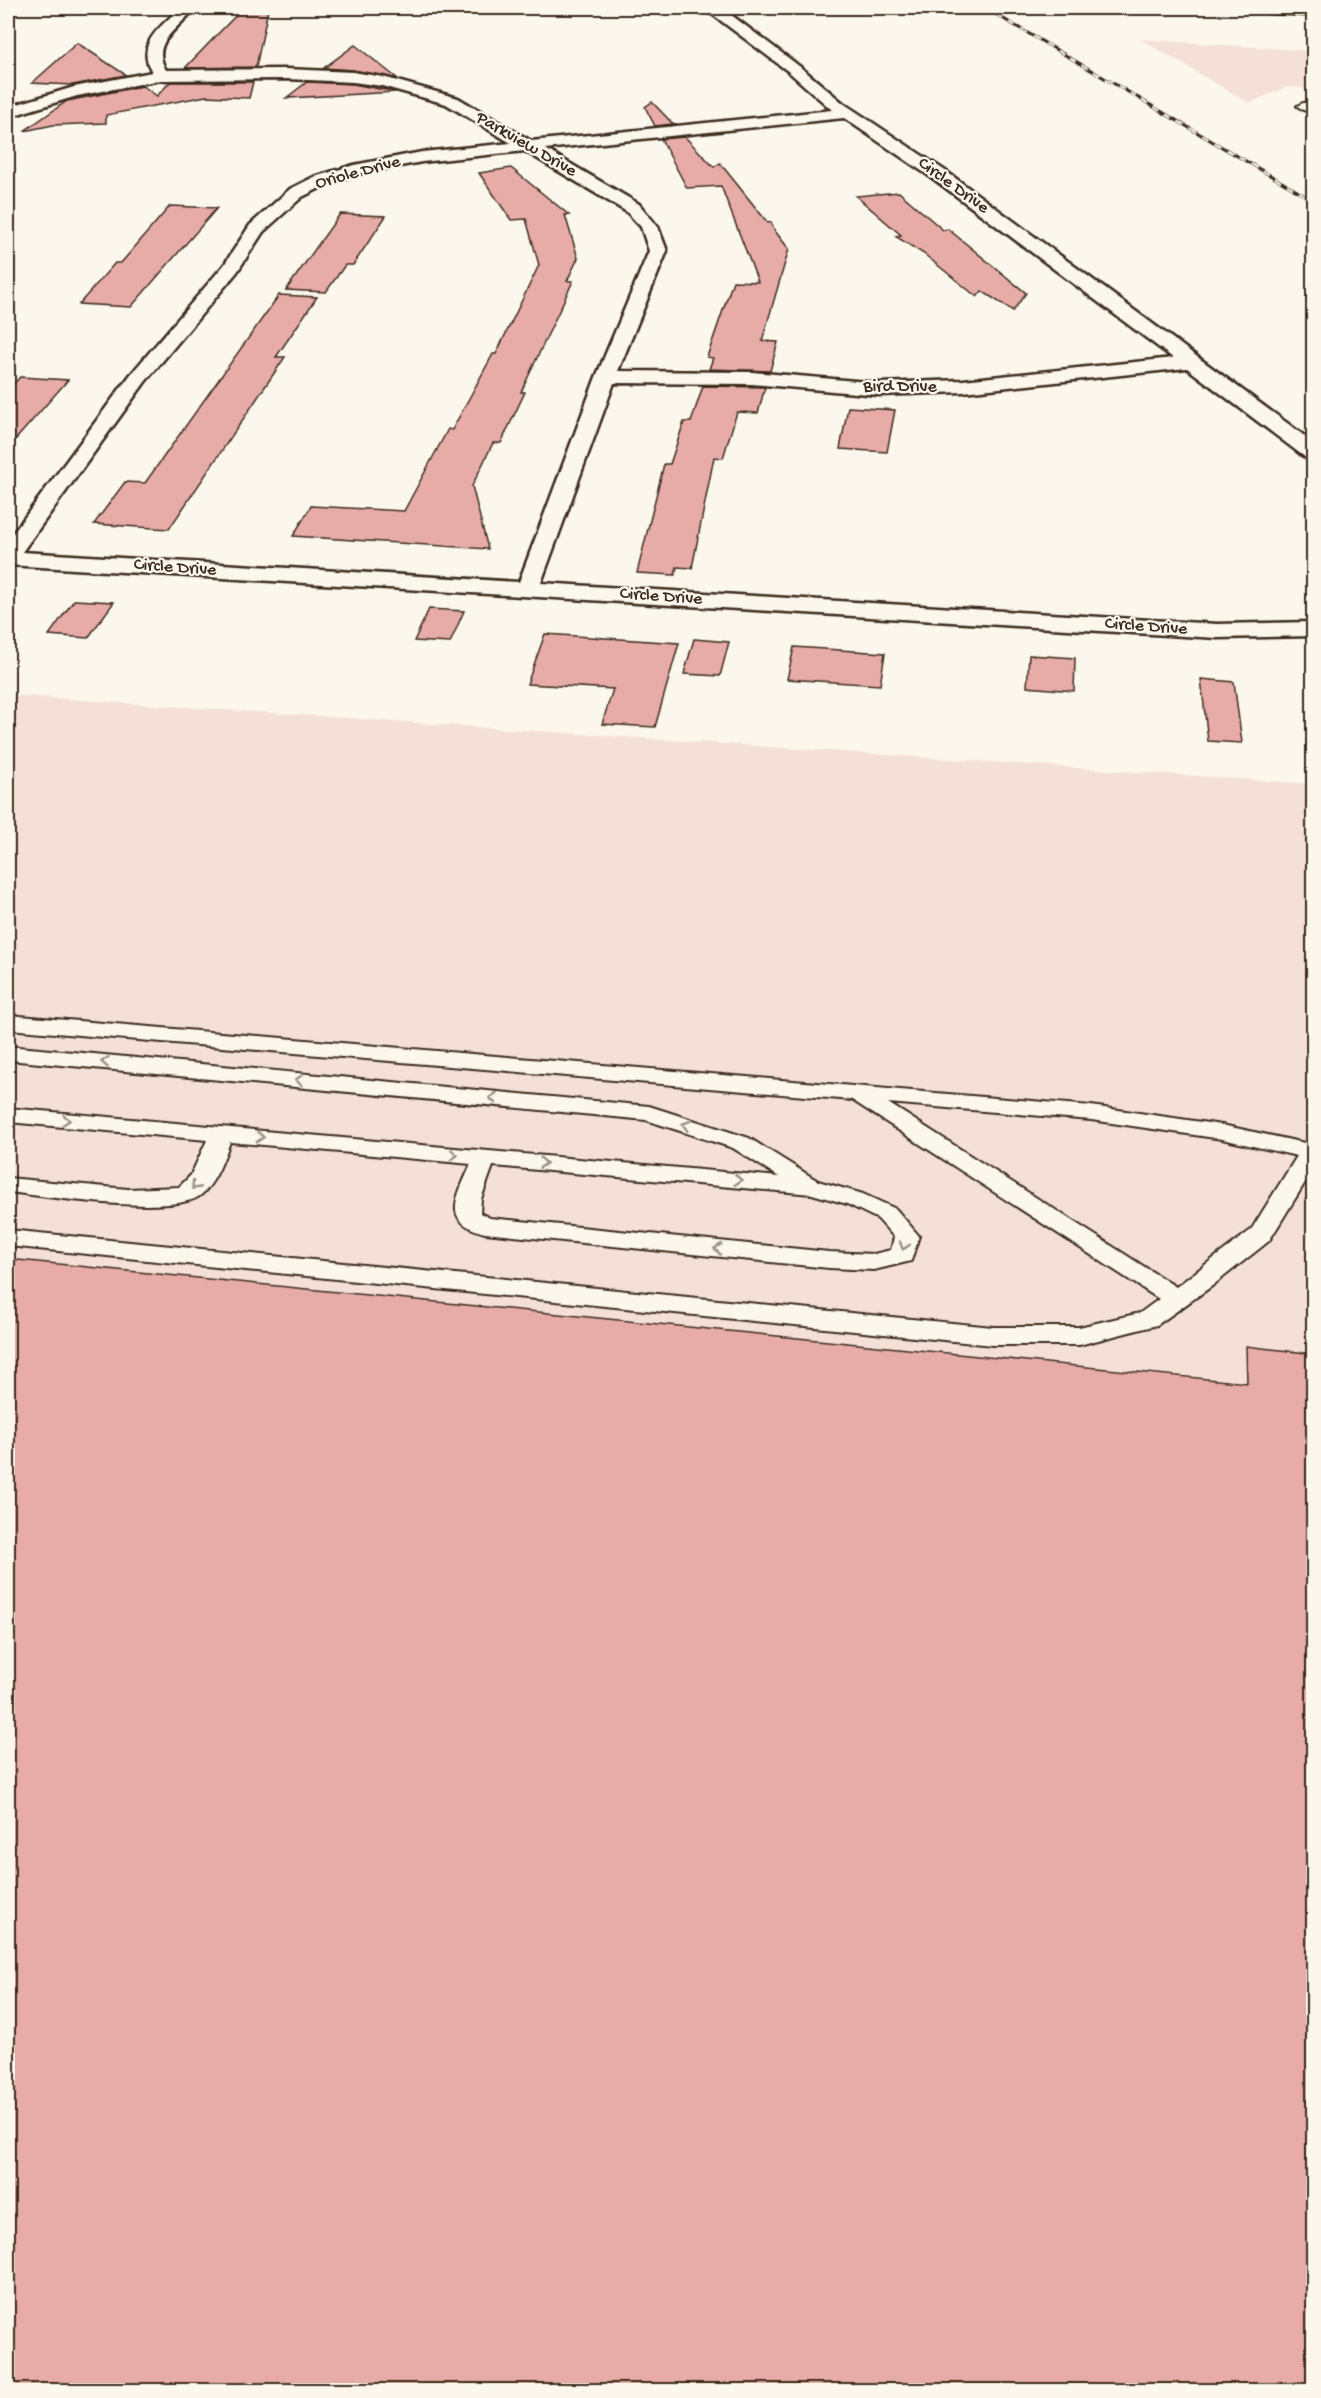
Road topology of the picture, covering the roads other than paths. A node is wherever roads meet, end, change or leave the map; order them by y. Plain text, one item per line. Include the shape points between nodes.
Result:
1 (188, 8) edge
2 (706, 8) edge
3 (1268, 10) dead end
4 (1314, 12) edge
5 (161, 75) junction
6 (1314, 106) edge
7 (9, 110) edge
8 (847, 113) junction
9 (1314, 113) edge
10 (527, 146) junction
11 (1192, 362) junction
12 (606, 377) junction
13 (1314, 453) edge
14 (8, 556) edge
15 (528, 588) junction
16 (1314, 629) edge
17 (8, 1022) edge
18 (8, 1053) edge
19 (858, 1094) junction
20 (8, 1115) edge
21 (221, 1134) junction
22 (1313, 1152) edge
23 (485, 1157) junction
24 (8, 1185) edge
25 (813, 1187) junction
26 (8, 1239) edge
27 (1176, 1299) junction

1 - 5 street via 160,36 152,50
2 - 8 street, Circle Drive via 717,11
3 - 4 lane
5 - 7 street, Parkview Drive
5 - 10 street, Parkview Drive via 286,74 383,82 452,101
6 - 9 lane via 1303,106
8 - 10 street, Oriole Drive
8 - 11 street, Circle Drive via 941,176
10 - 12 street, Parkview Drive via 633,208 654,232 658,251
10 - 14 street, Oriole Drive via 385,164 320,181 296,193 256,229 231,268 138,378
11 - 12 street, Bird Drive via 963,386 879,389 752,378
11 - 13 street, Circle Drive
12 - 15 street, Parkview Drive
14 - 15 street, Circle Drive
15 - 16 street, Circle Drive via 1217,631
17 - 19 lane
25 -> 18 lane via 741,1143 649,1113
19 - 22 lane via 1091,1113 1222,1132
19 - 27 lane
20 -> 21 lane
21 -> 23 lane
21 -> 24 lane via 201,1179 189,1193 168,1198 144,1197
22 - 27 lane via 1260,1235
23 -> 25 lane
25 -> 23 lane via 855,1198 887,1214 908,1236 902,1255 874,1262 829,1260 485,1225 468,1216
26 - 27 lane via 993,1336 1079,1336 1148,1319

